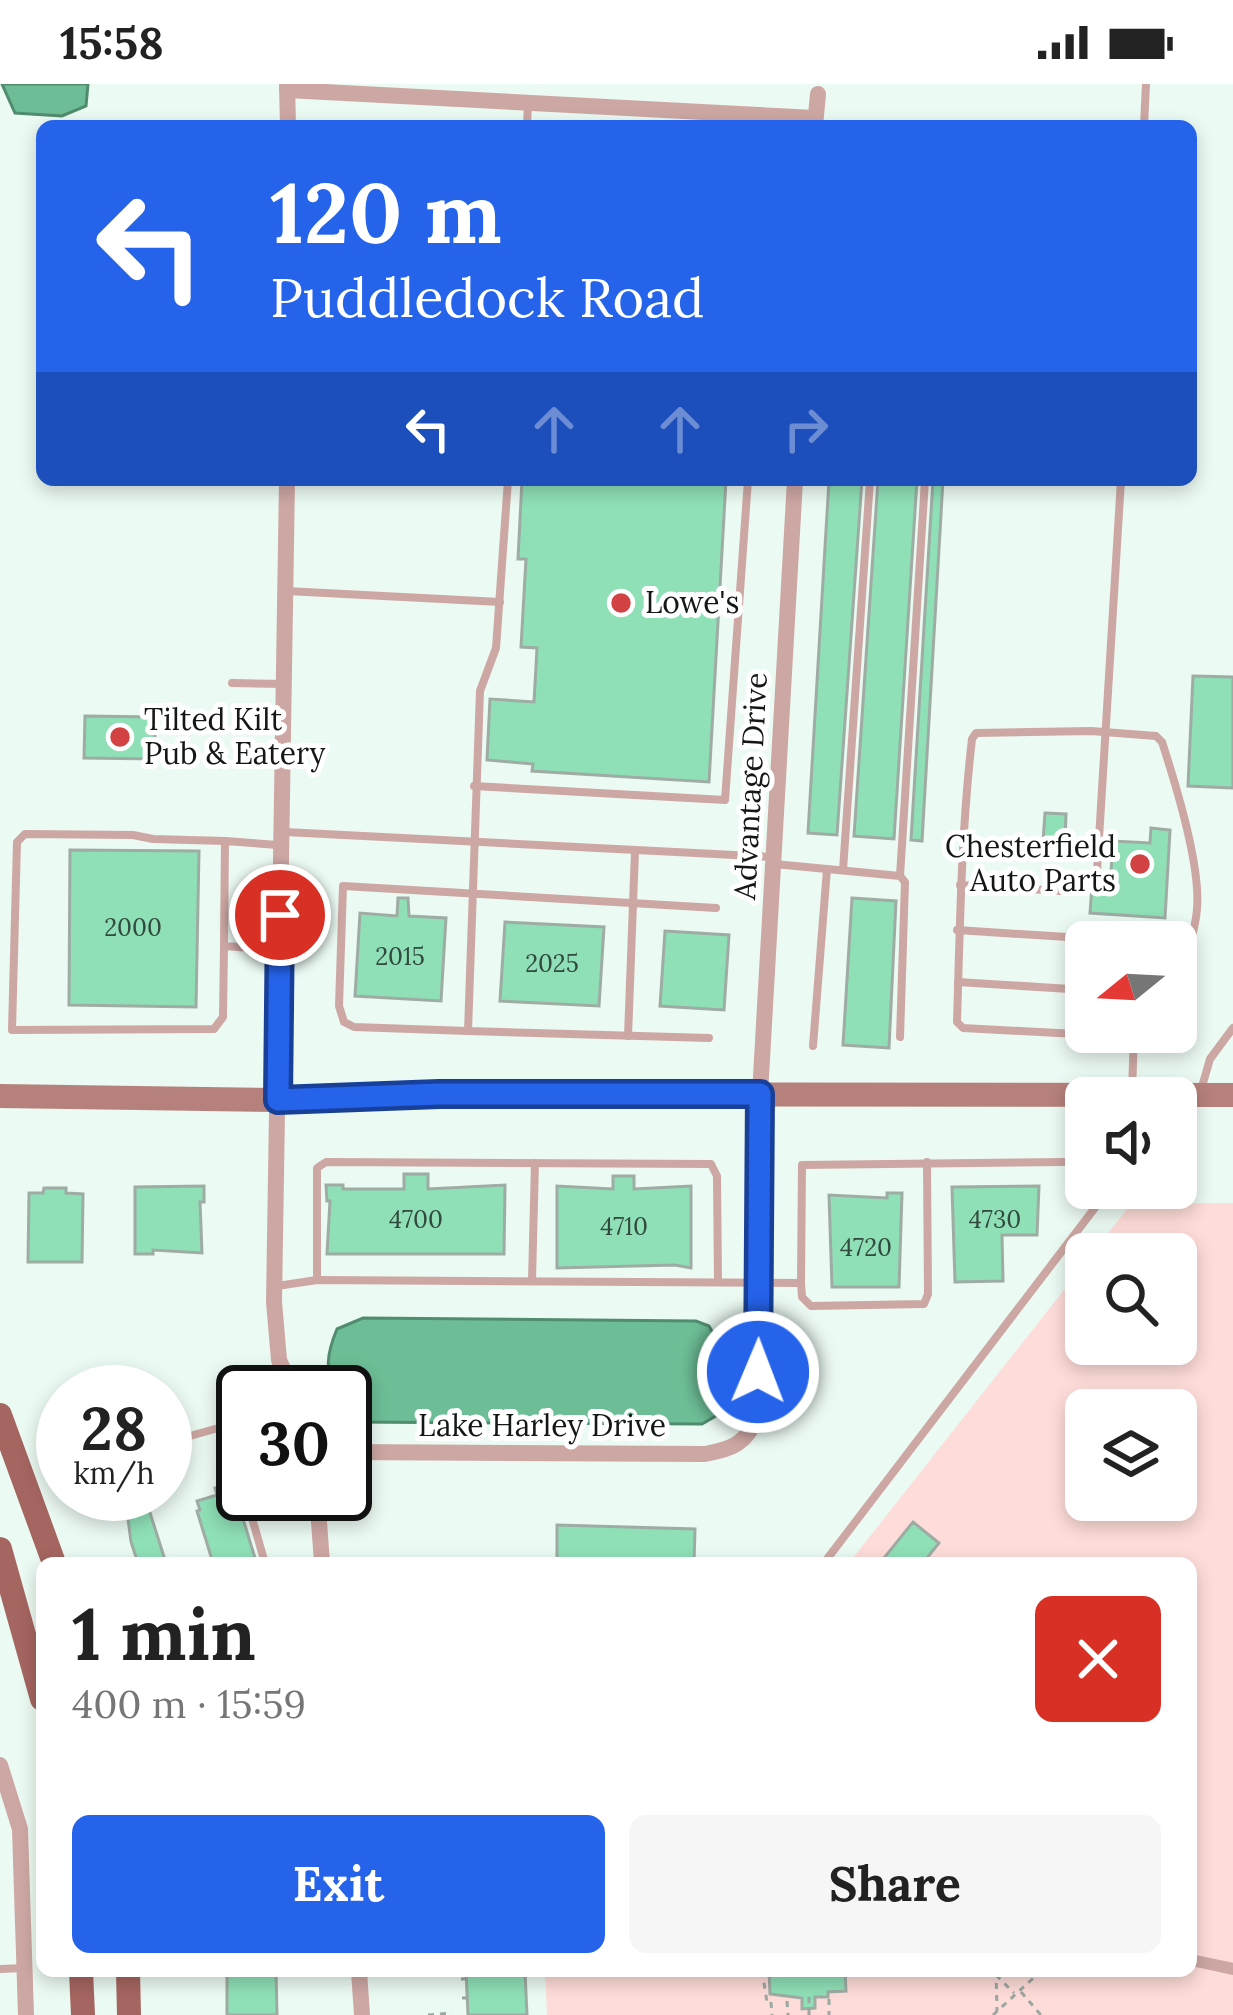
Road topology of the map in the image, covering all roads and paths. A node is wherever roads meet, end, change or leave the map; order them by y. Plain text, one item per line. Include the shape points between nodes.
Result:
1 (1147, 84) edge
2 (287, 87) edge
3 (818, 94) dead end
4 (528, 103) junction
5 (288, 120) edge
6 (527, 120) edge
7 (785, 120) edge
8 (815, 120) edge
9 (1144, 120) edge
10 (286, 486) edge
11 (508, 486) edge
12 (748, 486) edge
13 (795, 486) edge
14 (870, 486) edge
15 (925, 486) edge
16 (1121, 486) edge
17 (285, 591) junction
18 (500, 602) junction
19 (232, 683) dead end
20 (284, 684) junction
21 (1105, 732) junction
22 (474, 786) junction
23 (282, 839) junction
24 (225, 841) junction
25 (475, 842) junction
26 (635, 851) junction
27 (774, 860) junction
28 (827, 869) junction
29 (843, 870) junction
30 (1097, 871) dead end
31 (900, 876) junction
32 (960, 885) junction
33 (1062, 891) dead end
34 (473, 894) junction
35 (633, 903) junction
36 (716, 908) dead end
37 (1195, 921) edge
38 (957, 930) junction
39 (1065, 937) edge
40 (224, 946) junction
41 (280, 950) junction
42 (958, 982) junction
43 (1065, 989) edge
44 (1233, 1028) edge
45 (468, 1031) junction
46 (1065, 1032) edge
47 (628, 1036) junction
48 (900, 1037) dead end
49 (709, 1038) dead end
50 (813, 1046) dead end
51 (760, 1094) junction
52 (1197, 1095) edge
53 (1200, 1095) junction
54 (1233, 1095) edge
55 (0, 1096) edge
56 (1065, 1096) edge
57 (278, 1100) junction
58 (927, 1162) junction
59 (1065, 1162) edge
60 (535, 1163) junction
61 (1094, 1209) edge
62 (317, 1280) junction
63 (532, 1281) junction
64 (718, 1282) junction
65 (760, 1282) junction
66 (801, 1283) junction
67 (274, 1286) junction
68 (281, 1365) edge
69 (0, 1414) edge
70 (372, 1452) edge
71 (253, 1521) edge
72 (319, 1521) edge
73 (0, 1549) edge
74 (52, 1557) edge
75 (264, 1557) edge
76 (322, 1557) edge
77 (829, 1557) edge
78 (36, 1678) edge
79 (0, 1766) edge
80 (8, 1807) edge
81 (1197, 1961) edge
82 (25, 1967) junction
83 (0, 1969) edge
84 (1233, 1969) edge
85 (81, 1977) edge
86 (128, 1977) edge
87 (359, 1977) edge
88 (764, 1977) edge
89 (996, 1977) edge
90 (1000, 1977) edge
91 (1034, 1977) edge
92 (1017, 1993) junction
93 (808, 1997) dead end
94 (829, 1999) dead end
95 (788, 2001) dead end
96 (452, 2013) edge
97 (995, 2013) edge
98 (26, 2015) edge
99 (83, 2015) edge
100 (129, 2015) edge
101 (362, 2015) edge
102 (428, 2015) edge
103 (772, 2015) edge
104 (788, 2015) edge
105 (809, 2015) edge
106 (830, 2015) edge
107 (1041, 2015) edge

1 - 9 lane
2 - 4 street
2 - 5 street
3 - 8 street
4 - 6 lane
4 - 7 street
10 - 17 street
11 - 18 lane
12 - 22 lane via 725,800
13 - 27 street, Advantage Drive
14 - 29 lane
15 - 31 lane
16 - 21 lane
17 - 18 lane
17 - 20 street
18 - 22 lane via 496,648 480,692
19 - 20 lane
20 - 23 street
21 - 30 lane
21 - 32 lane via 976,733
21 - 37 lane via 1162,742 1182,805
22 - 25 lane
23 - 24 lane
23 - 25 lane
23 - 41 street
24 - 40 lane
24 - 40 lane via 25,834 16,842 12,1030 214,1029 223,1017
25 - 26 lane
25 - 34 lane
26 - 27 lane
26 - 35 lane
27 - 28 lane
27 - 51 street, Advantage Drive
28 - 29 lane
28 - 50 lane
29 - 31 lane
31 - 48 lane via 908,897
32 - 33 lane
32 - 38 lane
34 - 35 lane
34 - 45 lane
34 - 45 lane via 343,886 344,1022
35 - 36 lane
35 - 47 lane
38 - 39 lane
38 - 42 lane
40 - 41 lane
41 - 57 street
42 - 43 lane
42 - 46 lane via 963,1028
44 - 53 lane via 1210,1059
45 - 47 lane
47 - 49 lane
51 - 56 main road
51 - 57 main road
51 - 65 street, Lake Harley Drive
52 - 53 main road
53 - 54 main road
55 - 57 main road
57 - 67 street
58 - 59 lane
58 - 66 lane via 802,1165
58 - 66 lane via 924,1304 811,1306
60 - 62 lane via 320,1163
60 - 63 lane
60 - 64 lane via 711,1164
61 - 77 lane
62 - 63 lane
62 - 67 lane
63 - 64 lane
64 - 65 lane
65 - 66 lane
65 - 70 street, Lake Harley Drive via 757,1418 734,1449
67 - 68 street
69 - 74 main road
71 - 75 lane
72 - 76 street
73 - 78 main road
79 - 80 street
80 - 82 street via 22,1853
81 - 84 street
82 - 83 lane
82 - 98 street
85 - 99 main road
86 - 100 main road
87 - 101 street
88 - 103 path
89 - 97 path
90 - 92 path
91 - 92 path
92 - 97 path
92 - 107 path
93 - 105 path
94 - 106 path
95 - 104 path
96 - 102 path

